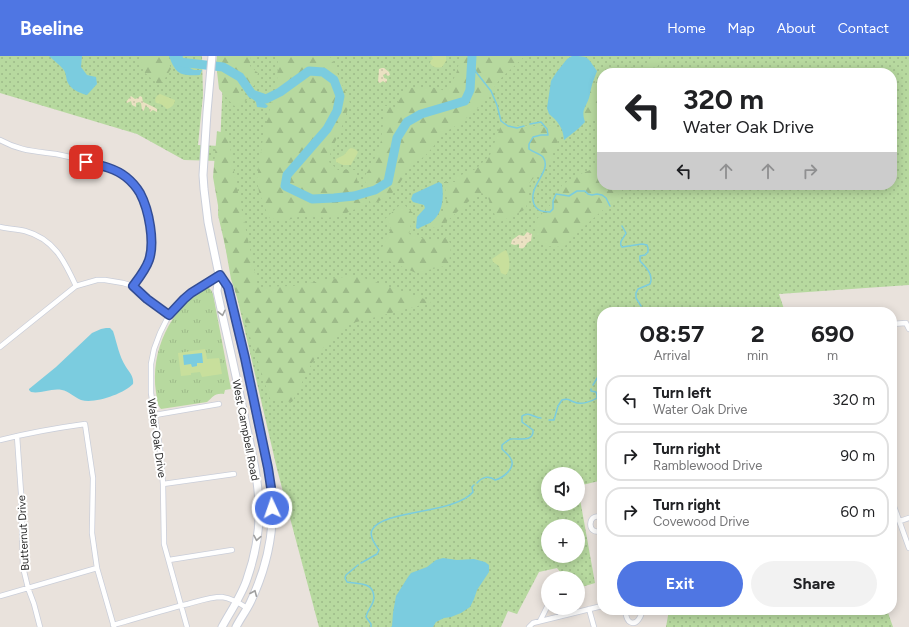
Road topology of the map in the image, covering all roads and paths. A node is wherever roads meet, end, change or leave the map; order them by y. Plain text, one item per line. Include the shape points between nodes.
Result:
1 (212, 56) edge
2 (0, 140) edge
3 (0, 227) edge
4 (220, 275) junction
5 (76, 286) junction
6 (133, 286) junction
7 (169, 315) junction
8 (897, 324) edge
9 (909, 328) edge
10 (0, 347) edge
11 (219, 404) dead end
12 (155, 415) junction
13 (17, 436) junction
14 (0, 440) edge
15 (234, 474) dead end
16 (163, 484) junction
17 (897, 514) edge
18 (597, 517) edge
19 (909, 518) edge
20 (900, 522) junction
21 (597, 531) edge
22 (909, 548) edge
23 (232, 550) dead end
24 (169, 560) junction
25 (97, 568) junction
26 (28, 588) junction
27 (0, 596) edge
28 (237, 602) junction
29 (181, 606) junction
30 (597, 607) edge
31 (247, 608) junction
32 (589, 609) junction
33 (543, 615) edge
34 (626, 615) edge
35 (640, 615) edge
36 (561, 616) joint
37 (540, 621) junction
38 (114, 626) edge
39 (40, 627) edge
40 (187, 627) edge
41 (222, 627) edge
42 (236, 627) edge
43 (529, 627) edge
44 (594, 627) edge

1 - 4 main road, West Campbell Road via 203,175 208,222
2 - 6 street via 19,149 57,154 98,165 119,173 134,185 144,203 151,236 151,251 149,260
3 - 5 street via 32,233 43,239 61,257
4 - 7 street, Water Oak Drive via 191,293
4 -> 28 main road, West Campbell Road via 217,291 240,393 259,506 253,557 247,580
31 -> 4 main road, West Campbell Road via 262,576 269,550 272,494 236,318 228,287
5 - 6 street via 105,280
5 - 10 street
6 - 7 street
7 - 12 street, Water Oak Drive via 154,349 151,364 151,393
8 - 9 street via 906,323
11 - 12 street
12 - 16 street, Water Oak Drive
13 - 14 street
13 - 25 street via 85,424 92,478 92,533
13 - 26 street, Butternut Drive via 23,567
15 - 16 street
16 - 24 street, Water Oak Drive via 164,544
17 - 20 street
18 - 21 street via 590,523 594,531
19 - 20 street
20 - 22 street
23 - 24 street
24 - 29 street, Water Oak Drive
25 - 26 street
25 - 38 street
26 - 27 street
26 - 39 street, Butternut Drive
28 - 29 street via 222,597
28 - 31 street
28 - 41 main road, West Campbell Road
29 - 38 street
29 - 40 street, Water Oak Drive
30 - 32 street
31 - 42 main road, West Campbell Road
32 - 36 street
32 - 44 street
33 - 37 street
34 - 35 street via 633,623
36 - 37 street
37 - 43 street

